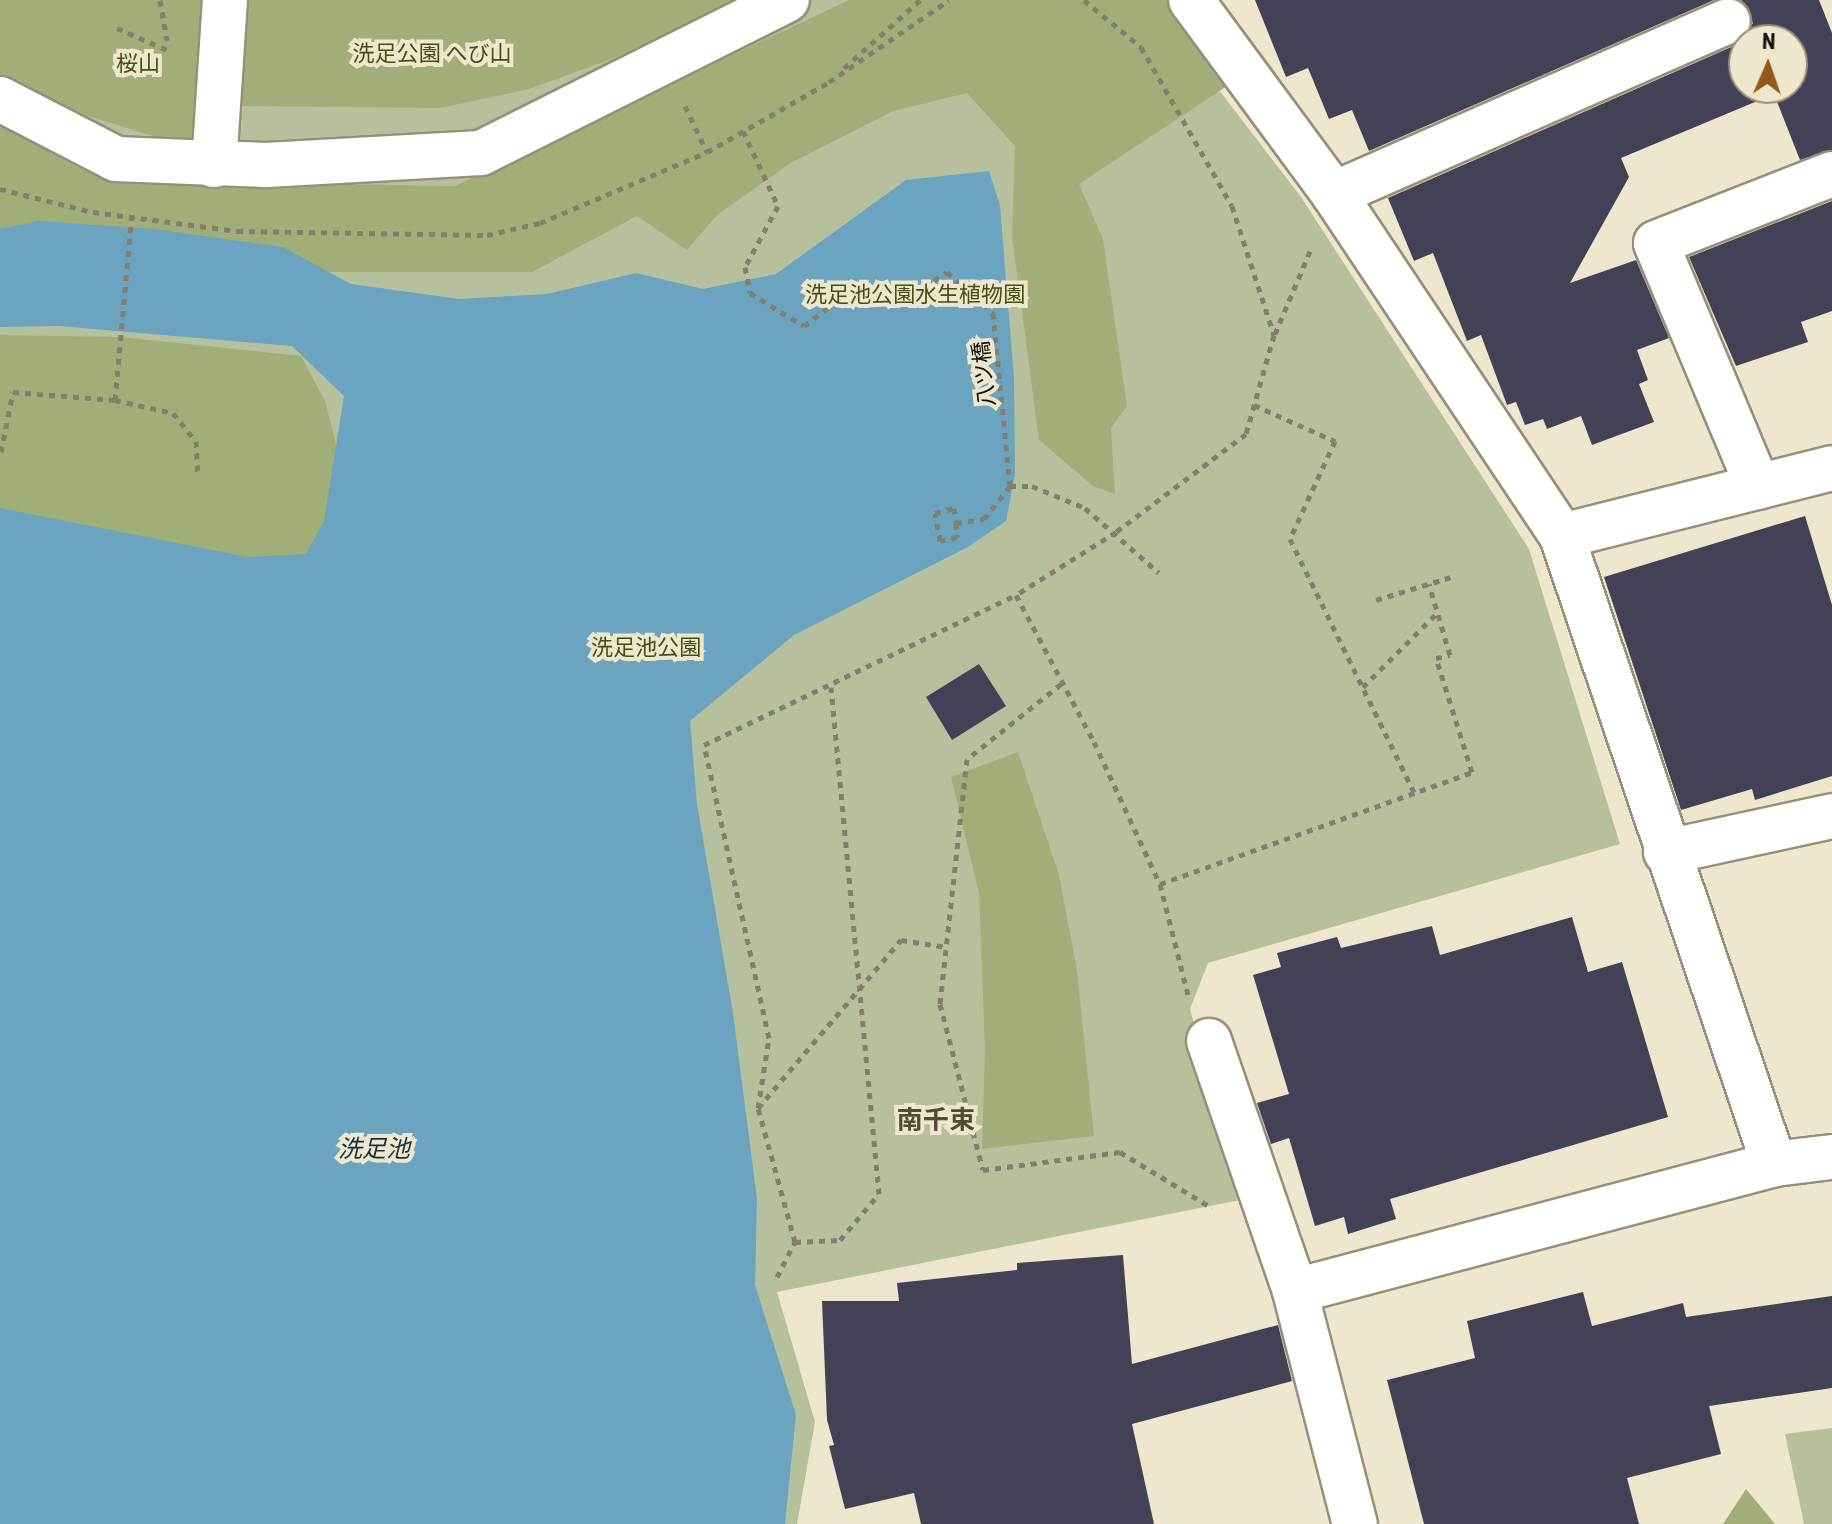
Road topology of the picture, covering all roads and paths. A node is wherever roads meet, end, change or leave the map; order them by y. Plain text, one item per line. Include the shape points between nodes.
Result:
1 (225, 0) edge
2 (787, 0) edge
3 (920, 0) edge
4 (949, 0) edge
5 (1084, 0) edge
6 (1191, 0) edge
7 (1728, 21) dead end
8 (117, 28) dead end
9 (170, 51) dead end
10 (829, 82) junction
11 (0, 99) edge
12 (214, 165) junction
13 (1832, 174) edge
14 (1334, 194) junction
15 (132, 217) dead end
16 (1274, 335) junction
17 (115, 400) junction
18 (1254, 405) junction
19 (1, 452) edge
20 (1832, 468) edge
21 (198, 474) dead end
22 (1010, 486) junction
23 (1758, 487) junction
24 (956, 523) junction
25 (1116, 532) junction
26 (1562, 536) junction
27 (1159, 573) dead end
28 (1451, 577) dead end
29 (1429, 584) junction
30 (1016, 595) junction
31 (1376, 600) dead end
32 (1437, 613) junction
33 (1061, 684) junction
34 (831, 687) junction
35 (1363, 687) junction
36 (1414, 792) junction
37 (1832, 816) edge
38 (1666, 852) junction
39 (1160, 884) junction
40 (946, 947) junction
41 (863, 984) junction
42 (1209, 1041) joint
43 (758, 1108) junction
44 (1832, 1157) edge
45 (1774, 1164) junction
46 (1214, 1210) dead end
47 (795, 1242) junction
48 (777, 1277) dead end
49 (1295, 1291) junction
50 (1355, 1524) edge

1 - 12 street
2 - 12 street via 481,153
3 - 10 path
4 - 10 path
5 - 16 path via 1141,47 1232,206
6 - 14 street
7 - 14 street
8 - 9 path
10 - 22 path, 八ツ橋 via 743,131 778,206 745,267 750,293 804,326 854,288 904,300 947,272 993,313
11 - 12 street via 116,159
13 - 23 street via 1656,243
14 - 16 path
14 - 26 street
15 - 17 path
16 - 18 path
17 - 19 path via 13,392
17 - 21 path via 173,413 196,441
18 - 25 path via 1246,434
18 - 35 path via 1335,441 1290,539
20 - 23 street
22 - 24 path via 984,519
22 - 25 path via 1032,486 1085,508
23 - 26 street
24 - 24 path via 954,508 935,513 940,541 957,537
25 - 27 path
25 - 30 path
26 - 38 street
28 - 29 path
29 - 31 path
29 - 32 path
30 - 33 path
30 - 34 path
32 - 35 path
32 - 36 path via 1450,655 1436,658 1472,772
33 - 39 path
33 - 40 path via 967,759
34 - 41 path
34 - 43 path via 704,745 769,1038
35 - 36 path
36 - 39 path
37 - 38 street
38 - 45 street
39 - 42 path via 1186,992 1205,1023
40 - 41 path via 901,940
40 - 46 path via 940,1004 983,1170 1120,1152
41 - 43 path
41 - 47 path via 879,1194 840,1240
42 - 49 street
43 - 47 path
44 - 45 street
45 - 49 street
47 - 48 path
49 - 50 street

